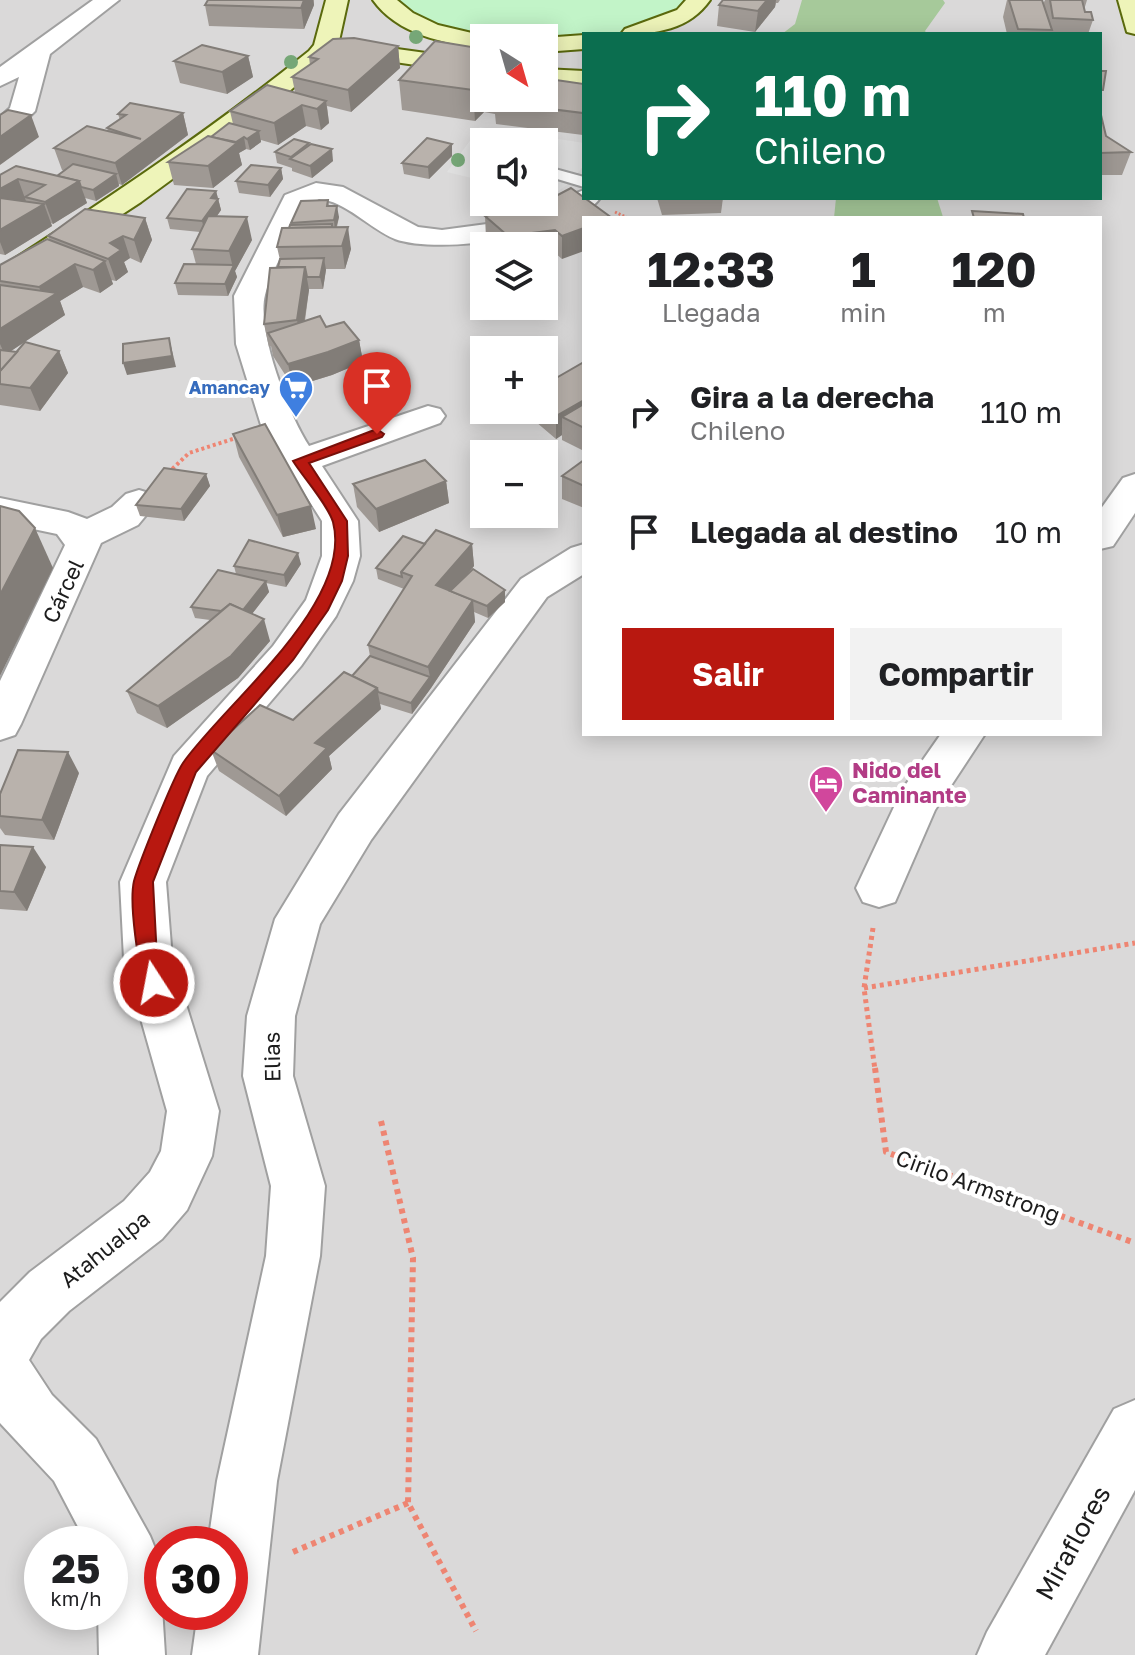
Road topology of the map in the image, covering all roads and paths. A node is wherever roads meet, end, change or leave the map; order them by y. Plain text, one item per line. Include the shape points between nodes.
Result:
1 (108, 0) edge
2 (337, 0) edge
3 (384, 0) edge
4 (1129, 0) edge
5 (696, 4) edge
6 (1135, 27) edge
7 (640, 32) edge
8 (686, 32) edge
9 (470, 39) edge
10 (582, 42) edge
11 (558, 44) edge
12 (326, 46) junction
13 (39, 50) junction
14 (470, 66) edge
15 (0, 79) edge
16 (0, 131) edge
17 (558, 174) edge
18 (582, 181) edge
19 (583, 200) edge
20 (0, 281) edge
21 (428, 416) dead end
22 (289, 443) junction
23 (189, 453) dead end
24 (1135, 486) edge
25 (139, 502) edge
26 (0, 510) edge
27 (1102, 534) edge
28 (82, 537) junction
29 (582, 558) edge
30 (0, 724) edge
31 (963, 736) edge
32 (879, 888) joint
33 (1135, 943) edge
34 (864, 988) junction
35 (381, 1121) dead end
36 (1135, 1243) edge
37 (0, 1356) edge
38 (1135, 1430) edge
39 (408, 1503) junction
40 (286, 1554) dead end
41 (476, 1631) dead end
42 (132, 1655) edge
43 (225, 1655) edge
44 (1010, 1655) edge

1 - 13 street
2 - 12 main road
3 - 9 main road via 418,25
4 - 6 main road
5 - 7 main road via 685,15
5 - 8 main road
10 - 11 main road
12 - 14 main road
12 - 20 main road via 205,143
13 - 15 street
13 - 16 street via 22,111
17 - 18 lane
19 - 22 street, Atahualpa via 522,225 436,237 401,232 323,191 295,201 249,296 252,344
21 - 22 street
22 - 23 path
22 - 37 street, Atahualpa via 340,521 341,556 334,581 287,656 189,768 143,882 148,959 193,1111 187,1159 159,1205 37,1304 9,1333
24 - 27 street
25 - 28 street via 125,516
26 - 28 street, Cárcel via 68,524
28 - 30 street, Cárcel via 81,553
29 - 43 street, Elias via 534,588 355,827 298,919 271,1016 268,1076 298,1186 293,1256 247,1481
31 - 32 street via 917,802
32 - 34 path, Cirilo Armstrong
33 - 34 path
34 - 36 path, Cirilo Armstrong via 886,1152
35 - 39 path via 413,1258
37 - 42 street, Atahualpa via 6,1382 75,1460 128,1558
38 - 44 street, Miraflores
39 - 40 path
39 - 41 path

